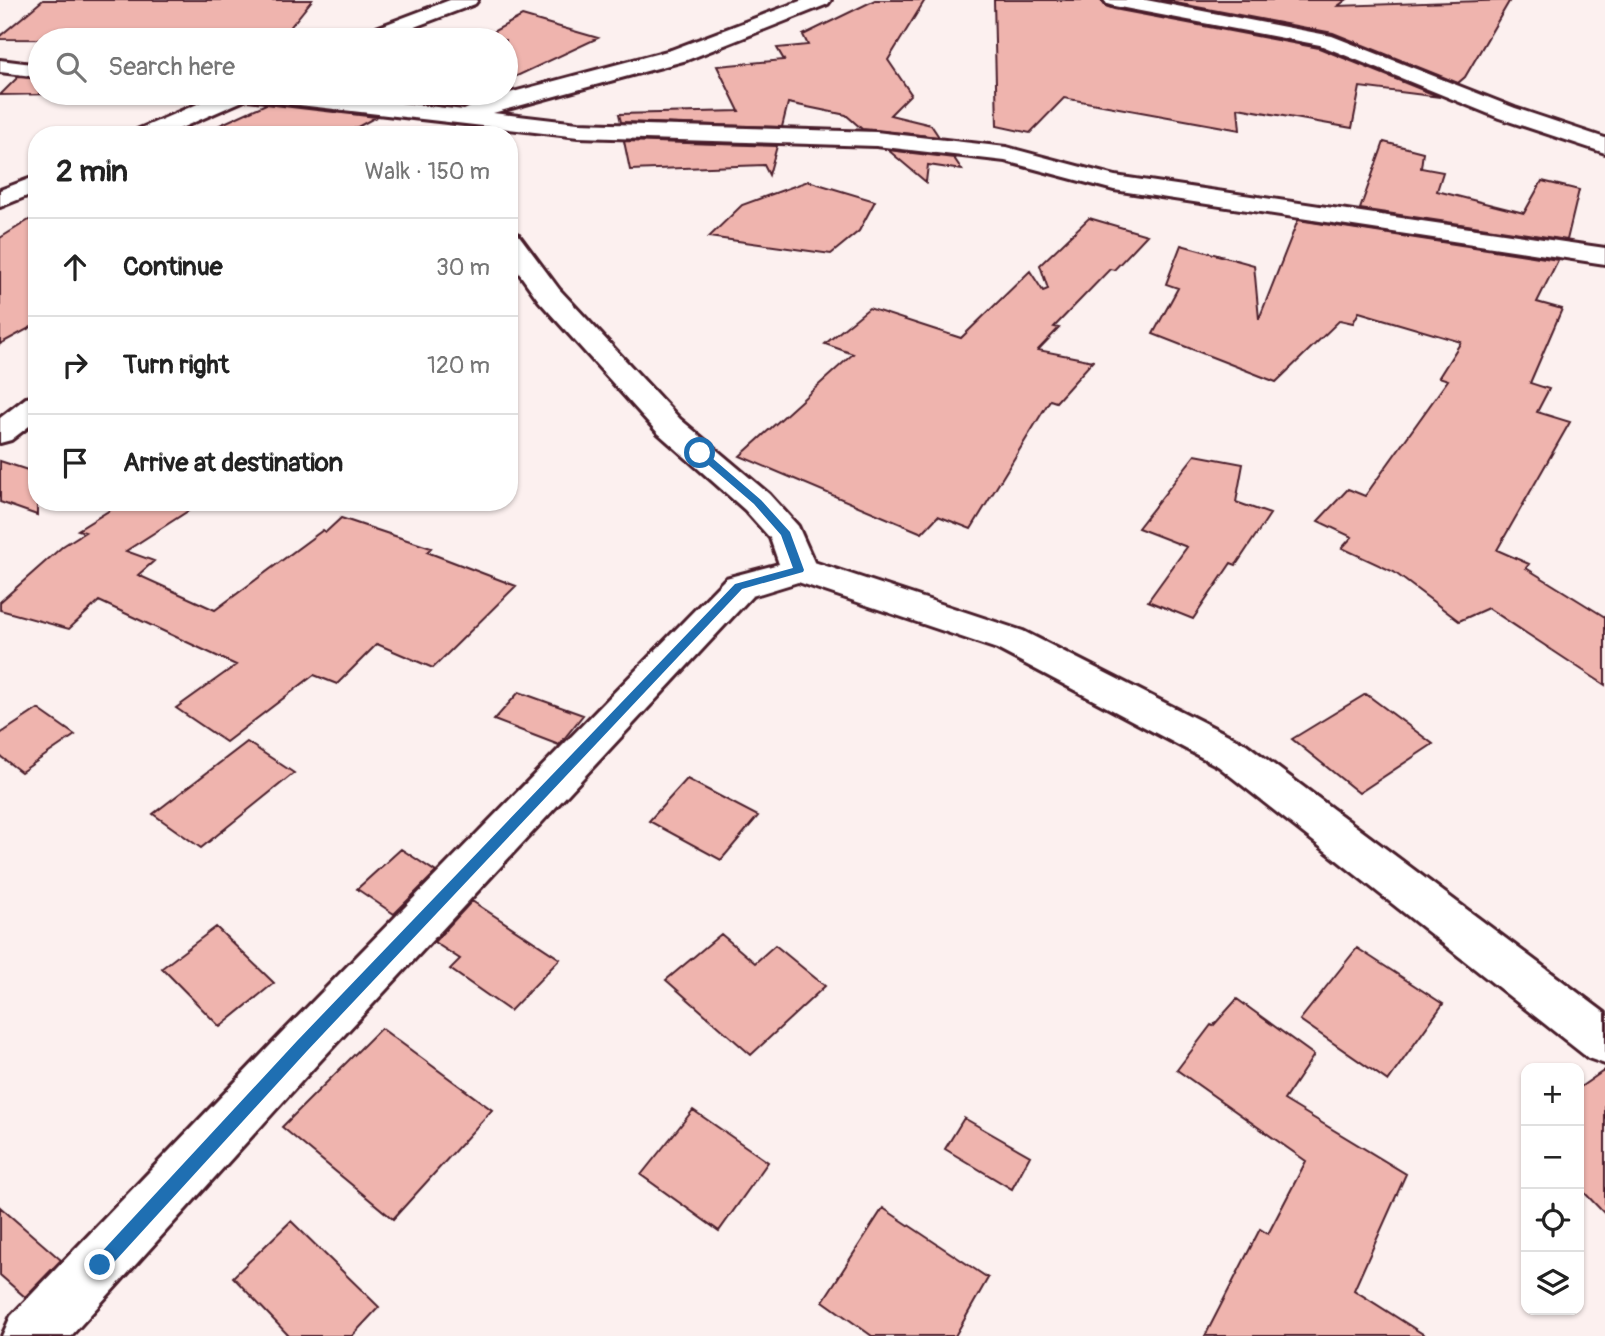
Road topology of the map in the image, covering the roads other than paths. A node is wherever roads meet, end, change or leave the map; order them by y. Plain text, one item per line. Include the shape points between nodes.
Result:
1 (468, 0) edge
2 (821, 0) edge
3 (1114, 0) edge
4 (394, 28) edge
5 (0, 66) edge
6 (28, 70) edge
7 (518, 98) edge
8 (214, 105) edge
9 (353, 105) edge
10 (494, 105) edge
11 (463, 118) junction
12 (166, 126) edge
13 (451, 126) edge
14 (1605, 146) edge
15 (28, 187) edge
16 (0, 199) edge
17 (518, 253) edge
18 (1605, 257) edge
19 (28, 412) edge
20 (0, 432) edge
21 (799, 570) junction
22 (1605, 1042) edge
23 (31, 1336) edge

1 - 4 street
2 - 7 street via 679,55
3 - 14 street via 1325,40 1507,113
5 - 6 street
8 - 12 street
9 - 11 street
10 - 11 street
11 - 13 street
11 - 18 street via 578,130 876,139 1006,154 1126,185
15 - 16 street
17 - 21 street via 548,295 660,417 757,502 786,534
19 - 20 street
21 - 22 street via 1010,640 1232,755
21 - 23 street via 739,587

